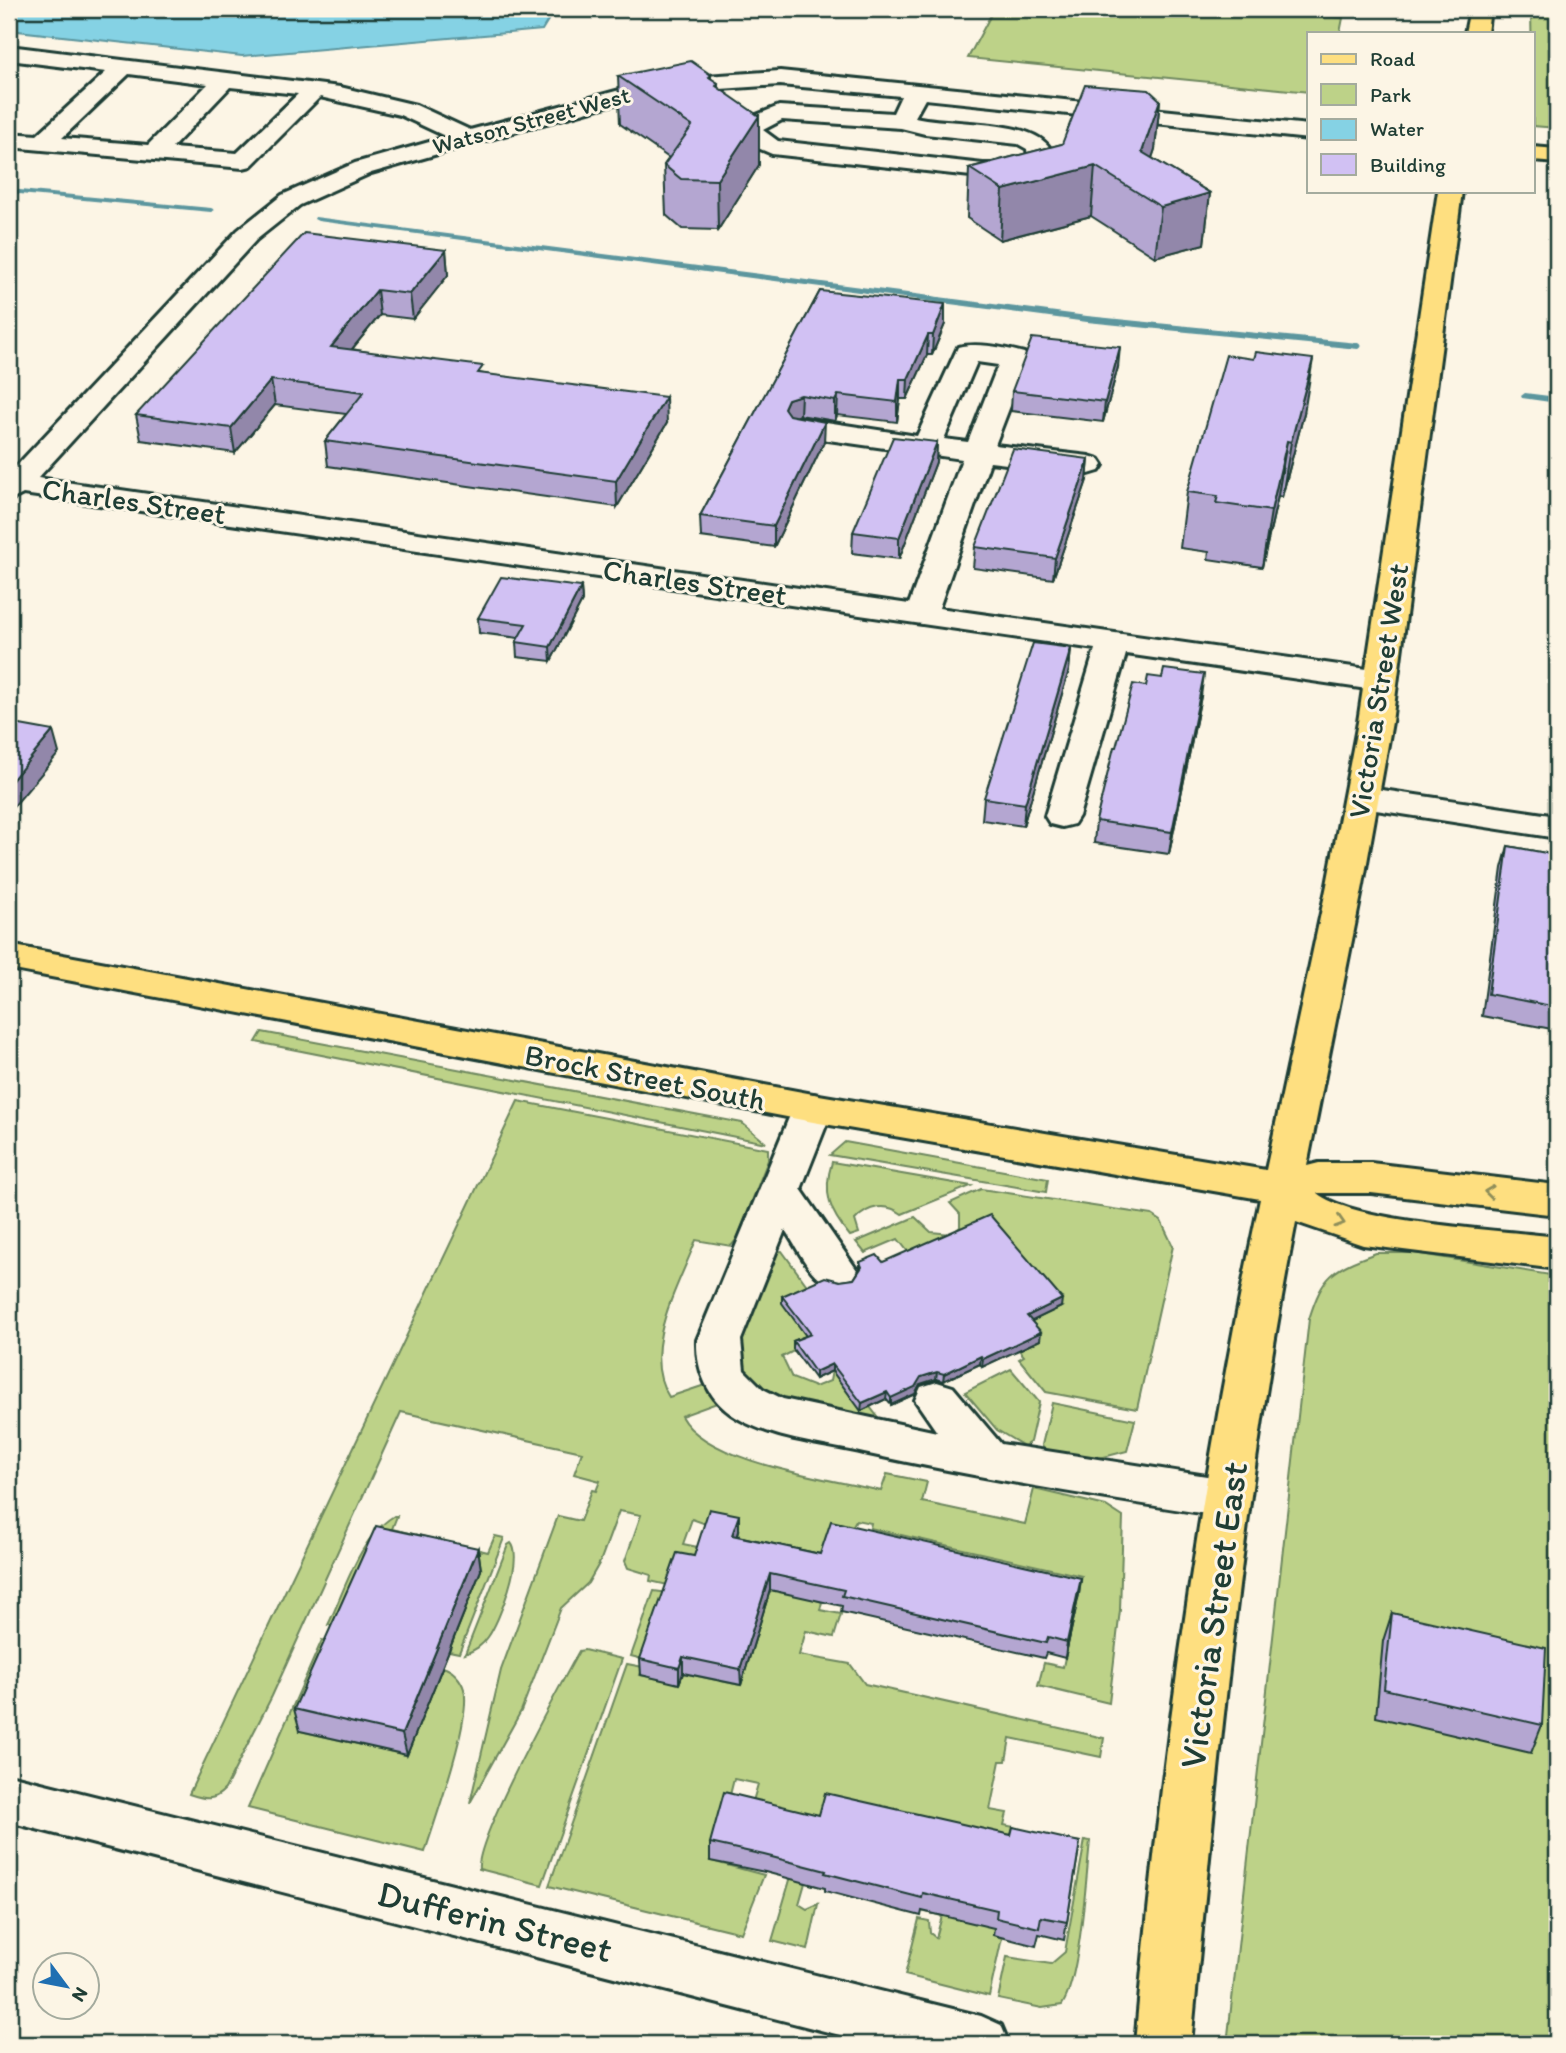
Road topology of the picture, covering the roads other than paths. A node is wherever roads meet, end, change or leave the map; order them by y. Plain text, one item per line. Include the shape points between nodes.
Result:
1 (1480, 9) edge
2 (1476, 32) edge
3 (9, 53) edge
4 (39, 57) junction
5 (124, 67) junction
6 (19, 74) dead end
7 (225, 79) junction
8 (314, 91) junction
9 (920, 91) junction
10 (902, 121) junction
11 (1307, 132) edge
12 (465, 137) junction
13 (9, 140) edge
14 (43, 143) junction
15 (154, 153) junction
16 (1534, 154) edge
17 (1557, 156) edge
18 (1450, 192) edge
19 (800, 427) edge
20 (927, 446) junction
21 (979, 452) junction
22 (1089, 465) edge
23 (11, 486) edge
24 (920, 615) junction
25 (1113, 642) junction
26 (1381, 681) junction
27 (1362, 798) junction
28 (1062, 816) dead end
29 (1557, 827) edge
30 (9, 957) edge
31 (813, 1108) junction
32 (1283, 1188) junction
33 (781, 1193) junction
34 (1557, 1200) edge
35 (1557, 1253) edge
36 (838, 1273) dead end
37 (937, 1400) dead end
38 (988, 1461) junction
39 (1226, 1498) junction
40 (9, 1798) edge
41 (981, 2044) edge
42 (1163, 2044) edge

1 - 2 main road
3 - 4 street
4 - 5 street
4 - 6 street
5 - 7 street
5 - 14 street
7 - 8 street
7 - 15 street
8 - 12 street via 395,105
8 - 15 street via 243,161
9 - 10 street via 909,101
9 - 11 street, Watson Street West
9 - 12 street, Watson Street West via 780,78 708,81 633,92
10 - 10 street via 1023,137 1041,150 1040,161 1007,173 983,171 772,147 751,131 761,119 779,113
12 - 23 street, Watson Street West via 363,168 282,207 247,235
13 - 14 street
14 - 15 street
16 - 17 main road
18 - 26 main road, Victoria Street West via 1408,515
19 - 20 street
20 - 21 street
20 - 21 street via 968,354 1014,359
21 - 22 street
21 - 24 street
23 - 24 street, Charles Street
24 - 25 street, Charles Street
25 - 26 street, Charles Street
25 - 28 street
26 - 27 main road, Victoria Street West
27 - 29 street
27 - 32 main road, Victoria Street West
30 - 31 main road, Brock Street South
31 - 32 main road, Brock Street South
31 - 33 street
34 -> 32 main road, Brock Street South via 1371,1178 1319,1178
32 -> 35 main road via 1314,1214 1363,1229
32 - 39 main road, Victoria Street East
33 - 36 street
33 - 38 street via 719,1340 719,1367 733,1390 771,1415
37 - 38 street
38 - 39 street
39 - 42 main road, Victoria Street East
40 - 41 street, Dufferin Street

